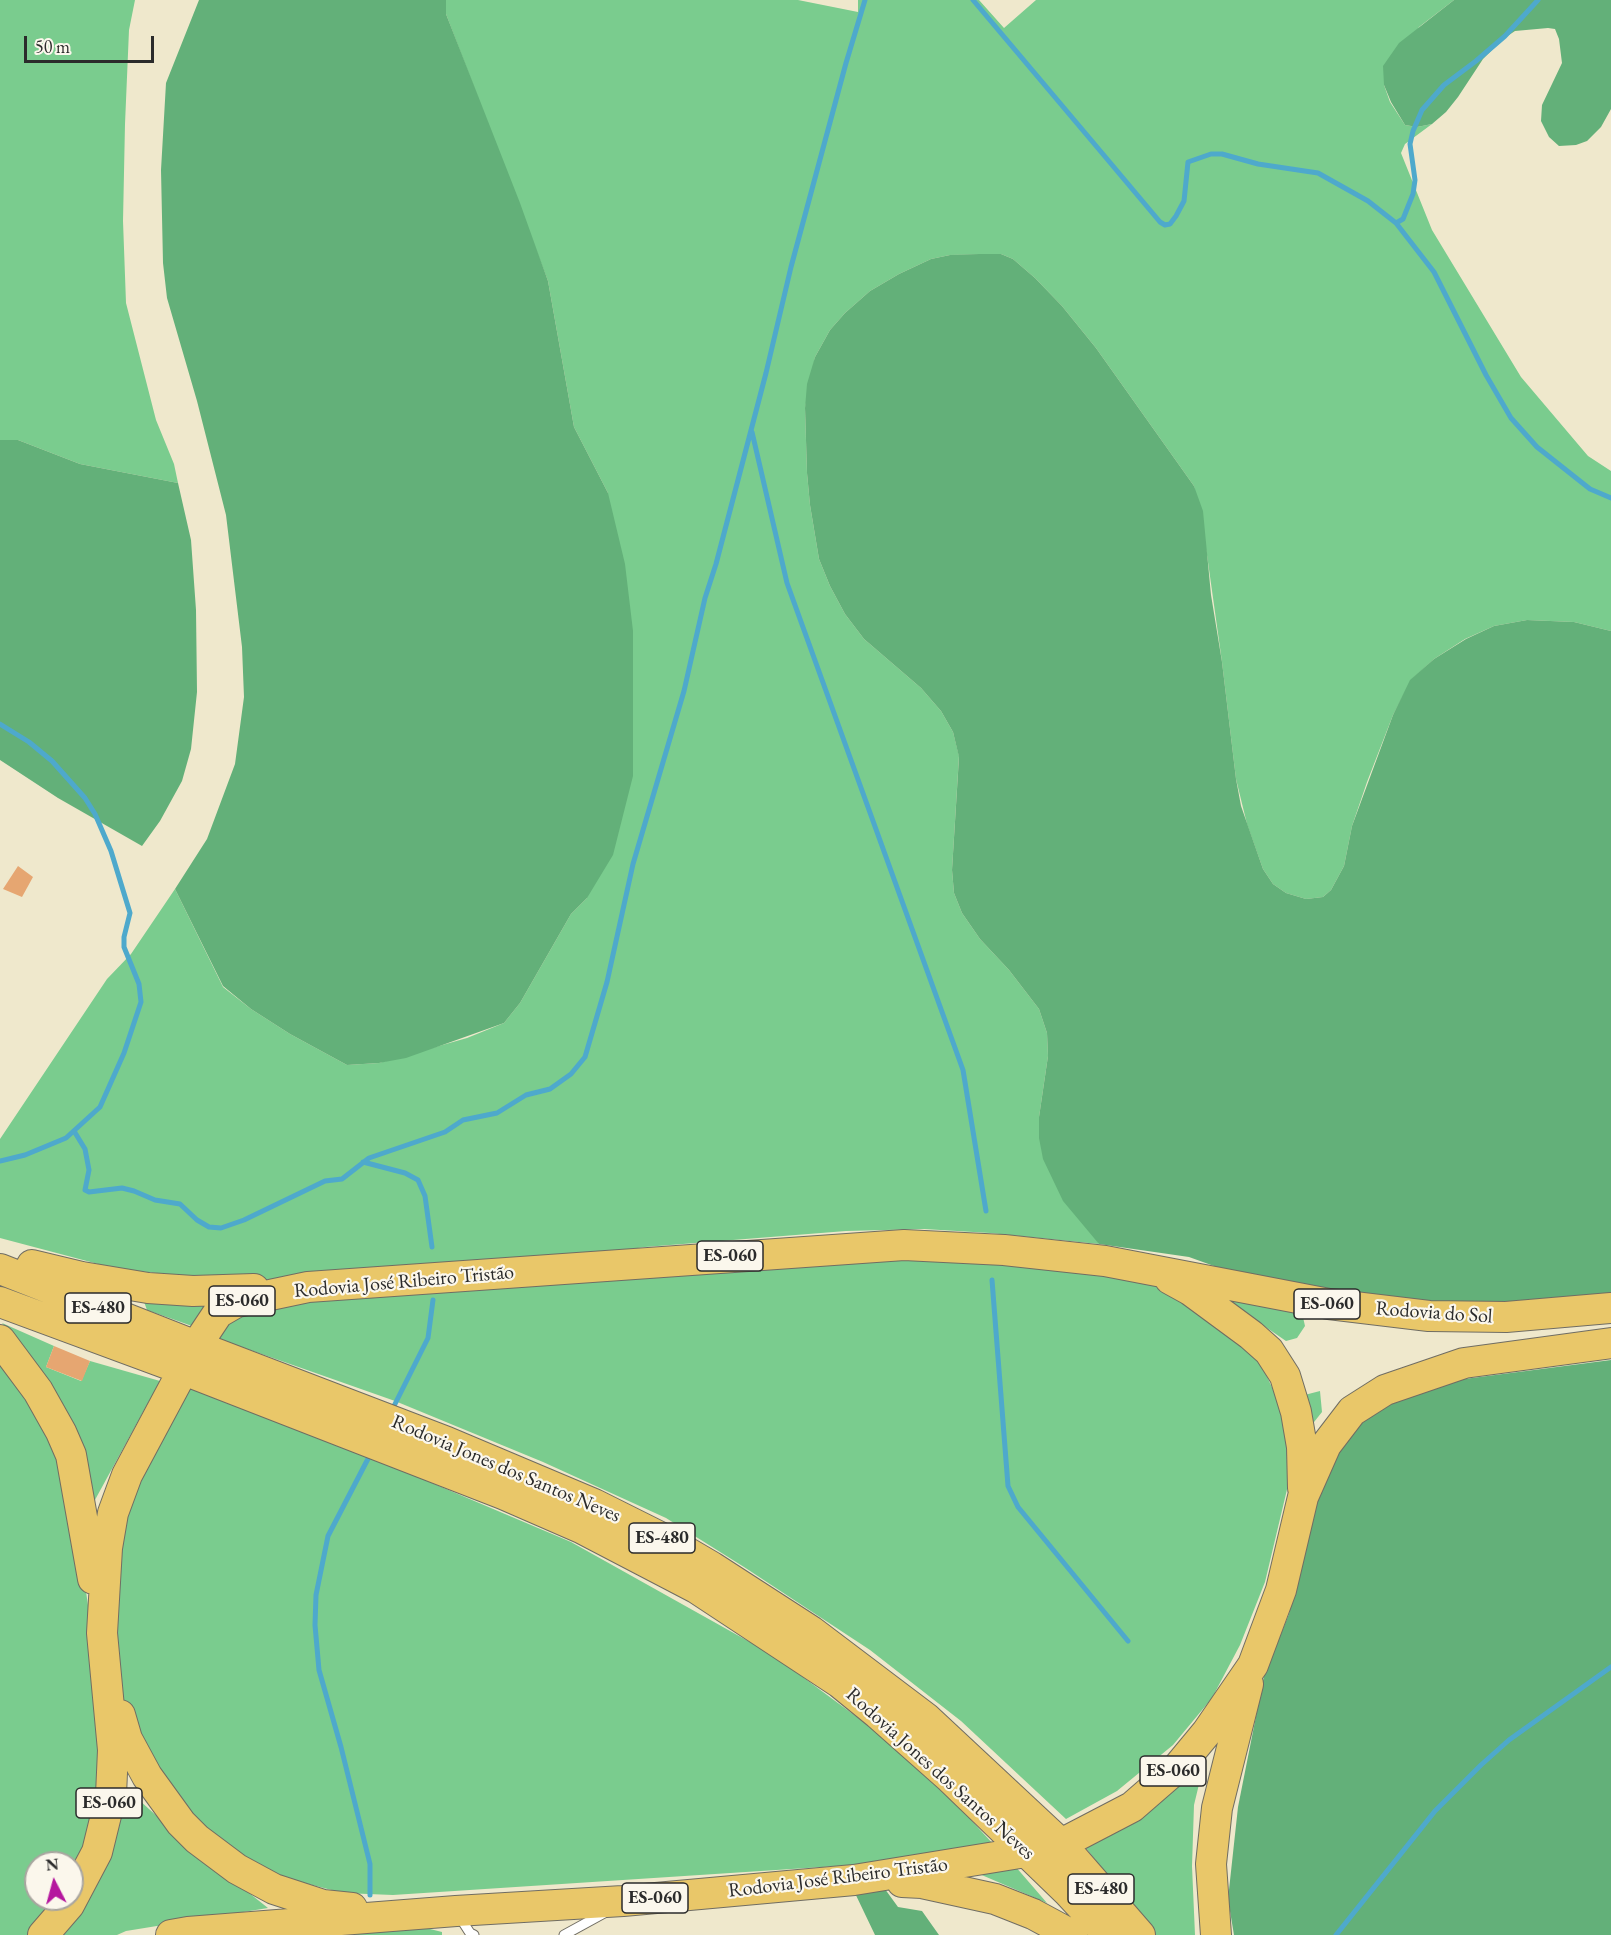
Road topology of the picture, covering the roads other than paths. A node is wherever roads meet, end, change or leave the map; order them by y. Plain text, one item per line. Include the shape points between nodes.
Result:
1 (0, 1257) edge
2 (0, 1269) edge
3 (1152, 1269) junction
4 (308, 1287) junction
5 (0, 1302) edge
6 (1611, 1308) edge
7 (0, 1340) edge
8 (1611, 1343) edge
9 (190, 1358) junction
10 (1303, 1497) junction
11 (103, 1643) junction
12 (1253, 1665) junction
13 (1061, 1844) junction
14 (1026, 1852) junction
15 (854, 1880) junction
16 (623, 1902) junction
17 (456, 1911) junction
18 (581, 1931) edge
19 (43, 1935) edge
20 (171, 1935) edge
21 (474, 1935) edge
22 (564, 1935) edge
23 (1072, 1935) edge
24 (1108, 1935) edge
25 (1140, 1935) edge
26 (1216, 1935) edge

1 - 4 main road via 148,1288 193,1291
2 - 9 main road, Rodovia Jones dos Santos Neves / ES-480
3 - 4 main road, Rodovia José Ribeiro Tristão / ES-060 via 1004,1250 904,1245
3 - 6 main road, Rodovia do Sol / ES-060 via 1329,1304 1429,1317 1506,1317
3 - 10 main road via 1190,1290 1269,1351 1285,1376 1296,1412 1302,1447
4 - 9 main road, Rodovia José Ribeiro Tristão / ES-060 via 237,1302 218,1313
5 - 9 main road, Rodovia Jones dos Santos Neves / ES-480
7 - 11 main road via 38,1391 71,1455
8 - 10 main road, ES-060 via 1464,1363 1385,1390 1352,1411 1335,1432
9 - 11 main road, Rodovia José Ribeiro Tristão / ES-060 via 127,1475 114,1514 107,1548
9 - 13 main road, Rodovia Jones dos Santos Neves / ES-480 via 447,1442 594,1504 712,1567 812,1631 896,1694
9 - 14 main road, Rodovia Jones dos Santos Neves / ES-480 via 581,1528 696,1588 848,1689 949,1777
10 - 12 main road, Rodovia José Ribeiro Tristão / ES-060 via 1281,1590
11 - 17 main road via 127,1739 181,1823 214,1852 274,1889 323,1905
11 - 19 main road, Rodovia José Ribeiro Tristão / ES-060 via 113,1750 111,1795 97,1852 69,1905
12 - 13 main road, Rodovia José Ribeiro Tristão / ES-060 via 1178,1767 1132,1807
12 - 26 main road via 1216,1808 1211,1864
13 - 14 main road, Rodovia José Ribeiro Tristão / ES-060
13 - 25 main road, Rodovia Jones dos Santos Neves / ES-480
14 - 15 main road, Rodovia José Ribeiro Tristão / ES-060
14 - 24 main road, Rodovia Jones dos Santos Neves / ES-480
15 - 16 main road, Rodovia José Ribeiro Tristão / ES-060
15 - 23 main road via 922,1883 995,1899
16 - 17 main road, Rodovia José Ribeiro Tristão / ES-060
16 - 18 lane
17 - 20 main road, Rodovia José Ribeiro Tristão / ES-060
17 - 21 lane
18 - 22 lane

